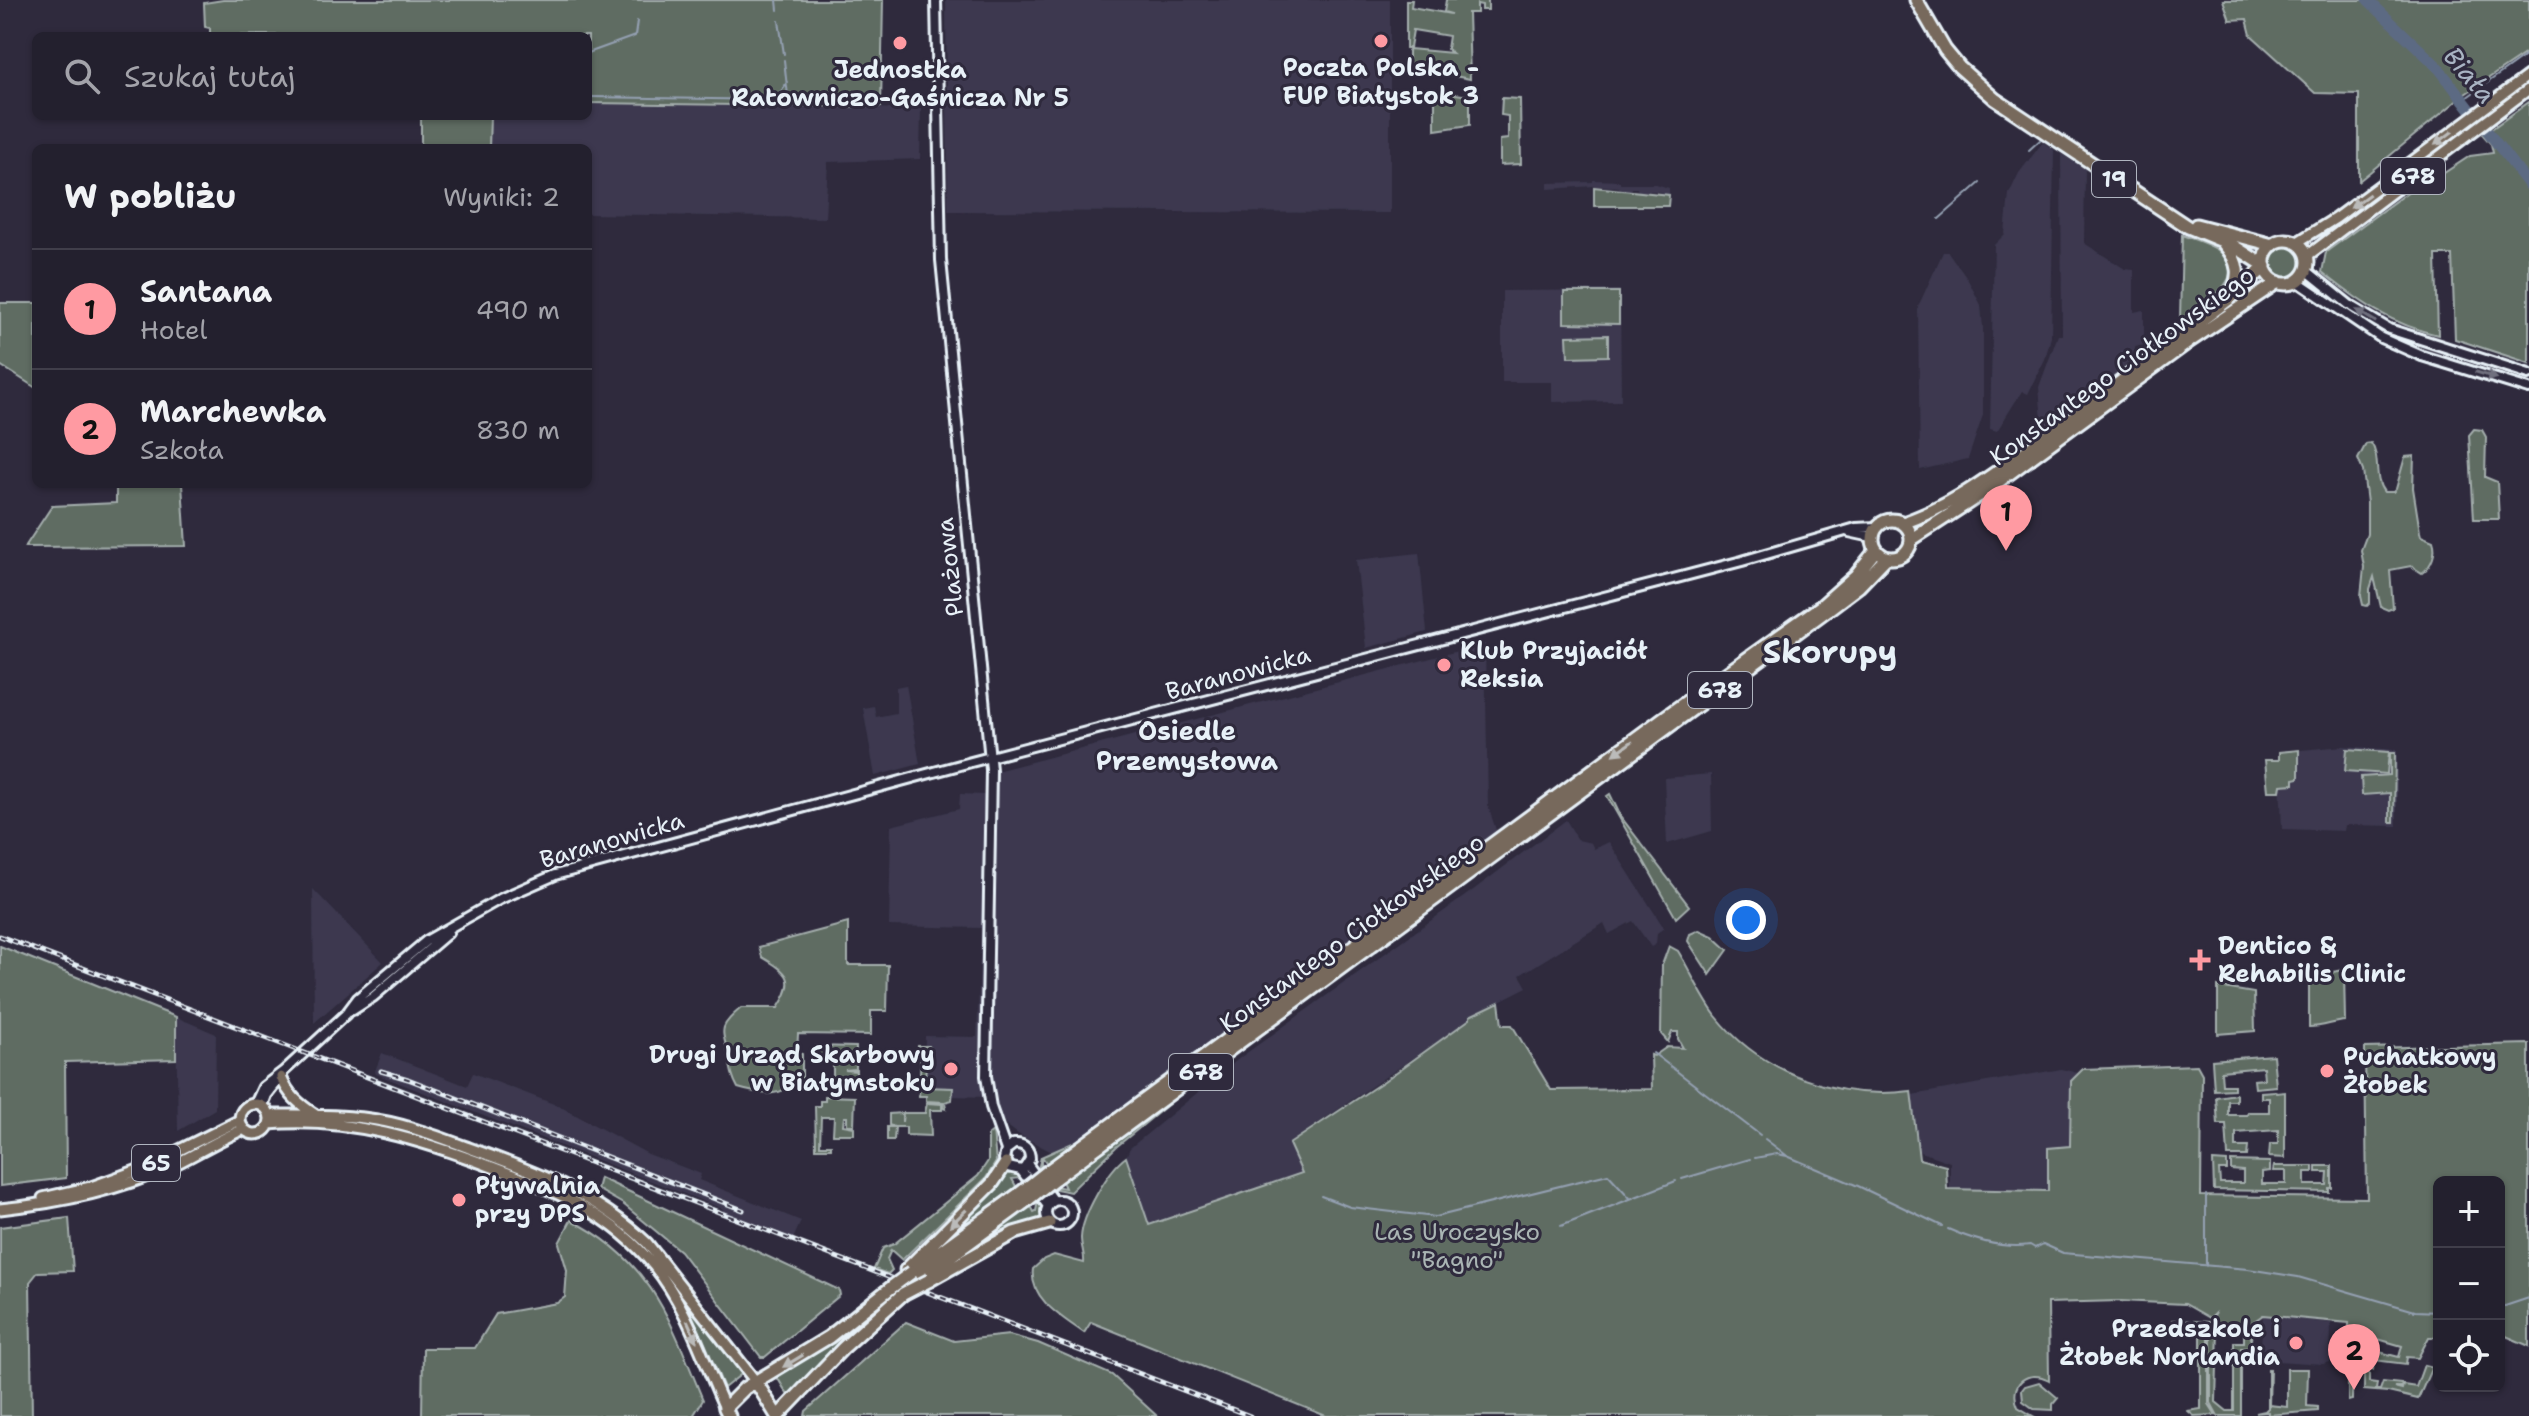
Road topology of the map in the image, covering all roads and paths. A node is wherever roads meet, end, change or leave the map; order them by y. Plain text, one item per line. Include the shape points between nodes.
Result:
1 (936, 0) edge
2 (1916, 0) edge
3 (2529, 75) edge
4 (2529, 89) edge
5 (2176, 219) junction
6 (2222, 242) junction
7 (2296, 243) junction
8 (2273, 245) junction
9 (2307, 256) junction
10 (2265, 266) junction
11 (2306, 270) junction
12 (2297, 281) junction
13 (2278, 282) junction
14 (2229, 297) junction
15 (2529, 374) edge
16 (2529, 389) edge
17 (1903, 523) junction
18 (1875, 538) junction
19 (1911, 540) junction
20 (1886, 558) junction
21 (990, 757) junction
22 (1588, 781) junction
23 (282, 1074) junction
24 (259, 1105) junction
25 (316, 1115) junction
26 (270, 1120) junction
27 (242, 1125) junction
28 (1010, 1147) junction
29 (201, 1151) junction
30 (1006, 1163) junction
31 (1024, 1167) junction
32 (141, 1169) junction
33 (0, 1203) edge
34 (1051, 1203) junction
35 (0, 1209) edge
36 (1049, 1223) junction
37 (918, 1275) junction
38 (896, 1291) junction
39 (756, 1382) junction
40 (723, 1413) edge
41 (778, 1416) edge

1 - 21 street, Plażowa via 941,260
2 - 5 highway, 19 via 1936,39 1995,99
3 -> 7 main road, 678
4 - 9 main road, 678
5 - 6 highway, 19
5 - 8 highway, 19
6 - 10 highway, 19
6 - 14 highway via 2238,267
7 - 8 highway, 19
7 - 9 highway
8 - 10 highway
9 - 11 highway
10 - 13 highway, 19
10 - 14 highway, Konstantego Ciołkowskiego
11 - 12 highway
15 -> 11 street via 2389,329
12 - 13 highway
12 -> 16 street via 2401,348
13 - 19 highway, Konstantego Ciołkowskiego / 678
14 - 17 highway, Konstantego Ciołkowskiego via 1989,478
17 - 18 highway via 1892,520
17 - 19 highway
18 - 20 highway
18 - 21 street, Baranowicka via 1866,526
18 -> 22 highway, Konstantego Ciołkowskiego / 678 via 1856,575 1820,607
19 - 20 highway, 678 via 1902,556
20 - 22 highway, Konstantego Ciołkowskiego / 678 via 1849,594
21 - 23 street, Baranowicka via 555,875 500,899 461,922 346,1014
21 - 28 street, Plażowa via 986,1076 991,1107
22 - 37 highway, Konstantego Ciołkowskiego / 678, bridge
23 - 24 street, Baranowicka
23 - 25 main road via 286,1089
24 - 26 main road
24 - 27 main road, 65 via 245,1107
25 - 26 main road, 65
25 - 39 main road, 65 via 416,1129 561,1183 596,1202 660,1258
26 - 27 main road, 65 via 258,1134
26 -> 40 main road, 65 via 353,1127 424,1142 590,1209 631,1241 665,1280 692,1329
27 - 29 main road, 65
27 - 32 main road, 65
28 - 30 street
28 - 31 street via 1029,1150
29 - 32 main road via 147,1173
29 - 35 main road, 65 via 123,1185
30 - 31 street via 1012,1169
30 -> 37 highway
31 - 34 street
32 - 33 main road, 65 via 91,1187
34 - 36 street
34 - 36 street via 1066,1203 1072,1214 1065,1225
36 - 37 highway
37 - 38 highway, Konstantego Ciołkowskiego / 678, bridge
37 - 38 highway, bridge
38 -> 39 highway, Konstantego Ciołkowskiego / 678
38 - 41 highway, Konstantego Ciołkowskiego / 678
39 - 40 highway, 678
39 - 41 highway, 65

